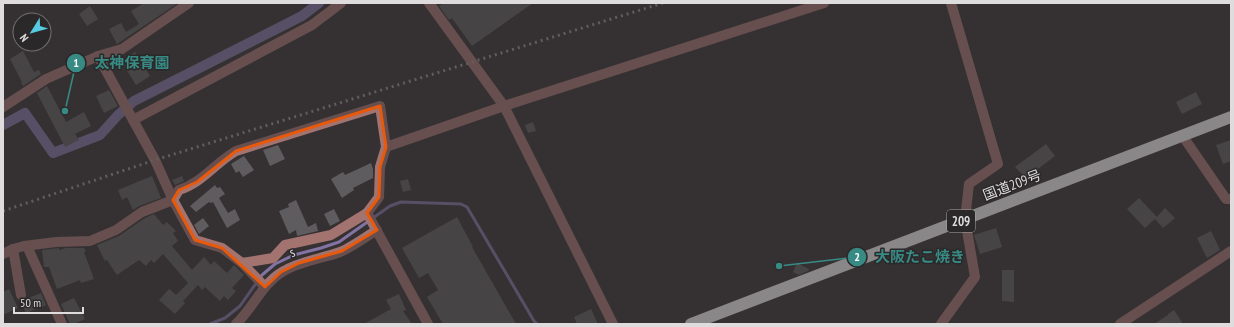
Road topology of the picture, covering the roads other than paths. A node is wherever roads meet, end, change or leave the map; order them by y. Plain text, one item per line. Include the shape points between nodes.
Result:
1 (189, 3) edge
2 (341, 3) edge
3 (429, 3) edge
4 (824, 3) edge
5 (951, 3) edge
6 (98, 56) junction
7 (4, 105) edge
8 (504, 106) junction
9 (1231, 117) edge
10 (133, 120) junction
11 (1182, 136) junction
12 (386, 147) junction
13 (1231, 199) edge
14 (174, 200) junction
15 (965, 219) junction
16 (372, 221) junction
17 (27, 246) junction
18 (13, 249) junction
19 (1231, 251) edge
20 (3, 254) edge
21 (242, 263) junction
22 (265, 287) junction
23 (21, 295) dead end
24 (62, 324) edge
25 (236, 324) edge
26 (428, 324) edge
27 (613, 324) edge
28 (691, 324) edge
29 (941, 324) edge
30 (1120, 324) edge

1 - 6 street via 122,50
2 - 10 street via 312,25
3 - 8 street
4 - 8 street
5 - 15 street via 998,164 969,184
6 - 7 street via 46,79
6 - 10 street
8 - 12 street
8 - 27 street
9 - 11 highway, 国道209号 / 209
10 - 14 street
11 - 13 street via 1226,199
11 - 15 highway, 国道209号 / 209
12 - 14 street via 380,106 236,151 197,182 179,190
12 - 16 street via 380,167 379,197
14 - 17 street via 142,212 116,230 90,241
14 - 21 street via 195,240 222,248
15 - 28 highway, 国道209号 / 209
15 - 29 street via 974,277
16 - 21 street via 331,235 285,245 273,258
16 - 22 street, s via 342,251 287,269
16 - 26 street
17 - 18 street
17 - 24 street
18 - 20 street
18 - 23 street
19 - 30 street
21 - 22 street
22 - 25 street, s

